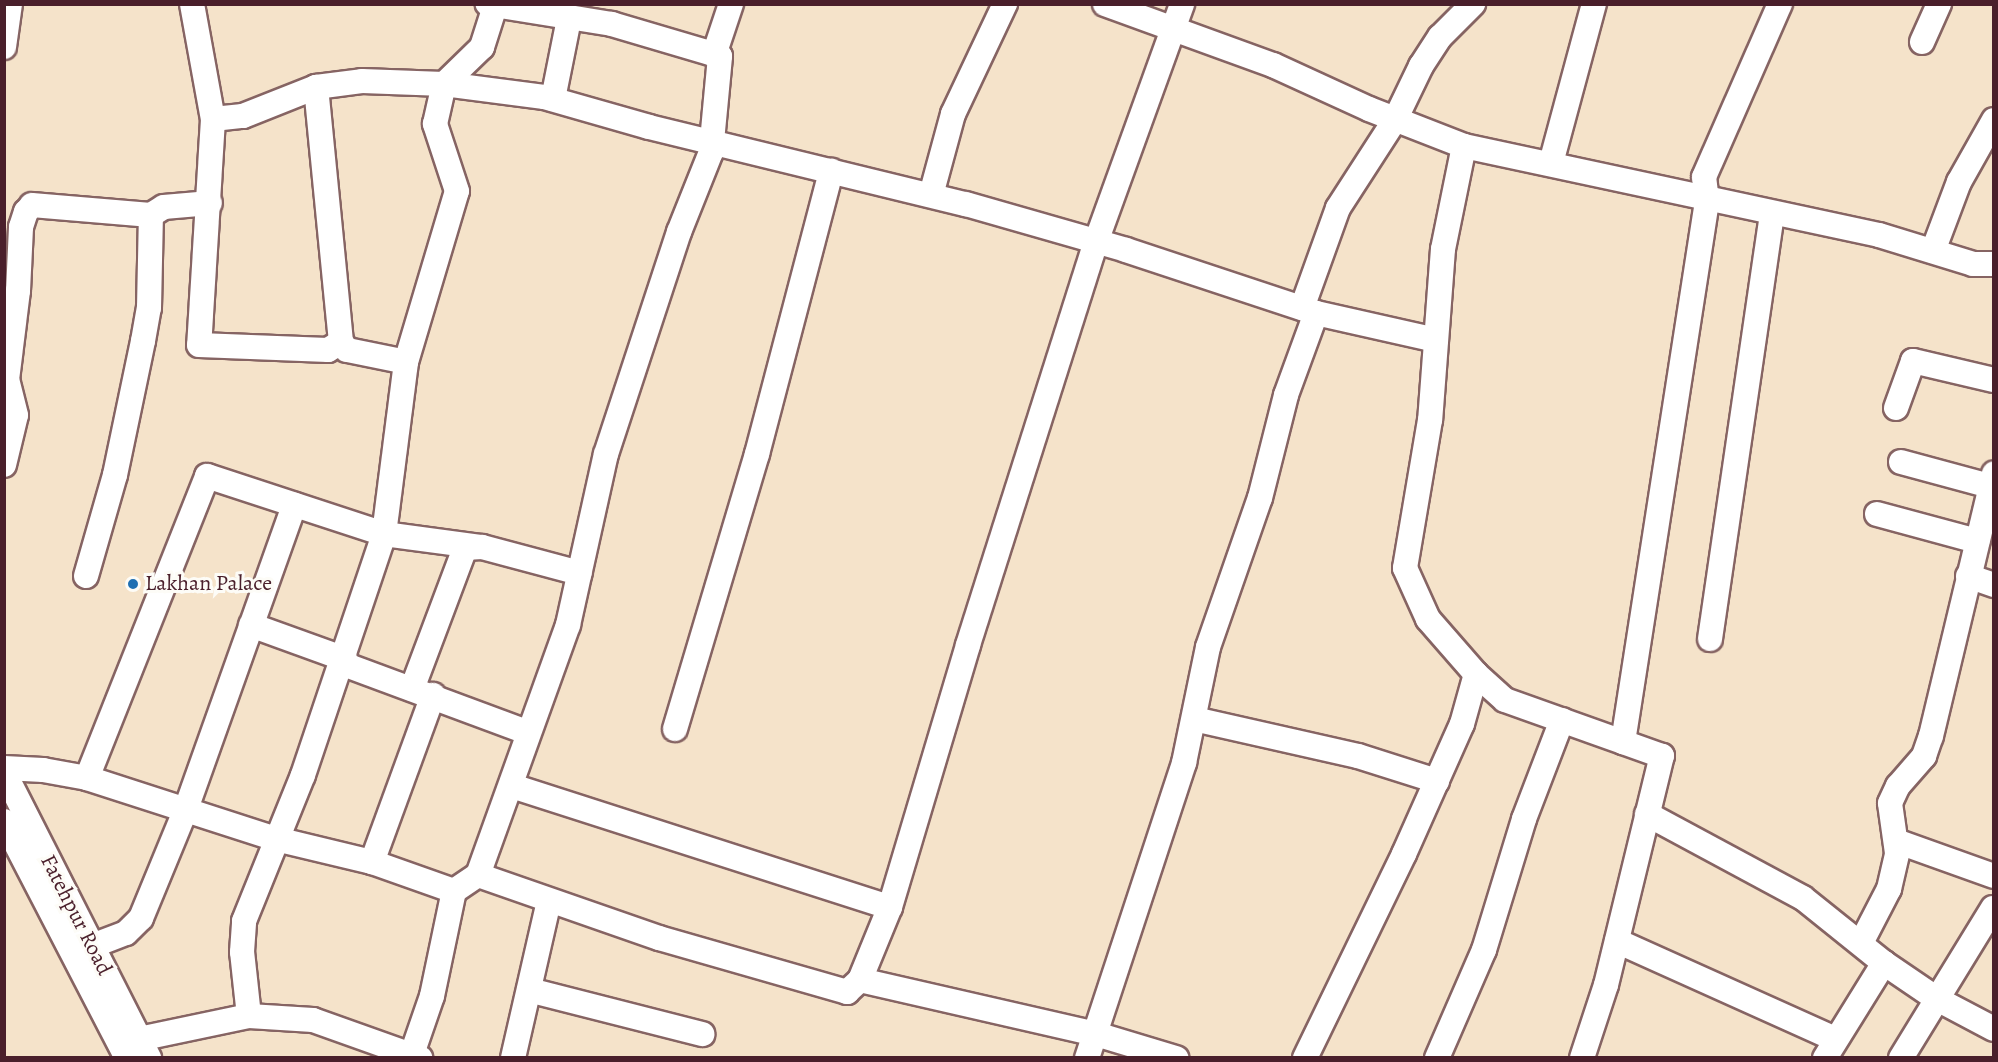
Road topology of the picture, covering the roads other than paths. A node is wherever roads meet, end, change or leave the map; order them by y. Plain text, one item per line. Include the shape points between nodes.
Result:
1 (10, 4) edge
2 (192, 4) edge
3 (730, 4) edge
4 (1005, 4) edge
5 (1105, 4) edge
6 (1182, 4) edge
7 (1473, 4) edge
8 (1594, 4) edge
9 (1780, 4) edge
10 (1939, 4) edge
11 (491, 5) edge
12 (570, 19) junction
13 (1172, 26) junction
14 (1922, 42) dead end
15 (4, 47) edge
16 (714, 55) junction
17 (444, 84) junction
18 (316, 87) junction
19 (553, 99) junction
20 (213, 119) junction
21 (1395, 120) junction
22 (1994, 120) edge
23 (712, 140) junction
24 (1464, 146) junction
25 (1551, 163) junction
26 (831, 171) junction
27 (931, 195) junction
28 (1707, 201) junction
29 (210, 203) junction
30 (1772, 213) junction
31 (151, 214) junction
32 (1096, 242) junction
33 (1933, 251) junction
34 (1994, 264) edge
35 (1309, 310) junction
36 (1436, 339) junction
37 (340, 342) junction
38 (406, 362) junction
39 (1994, 380) edge
40 (1896, 408) dead end
41 (5, 458) edge
42 (1901, 462) dead end
43 (1992, 479) edge
44 (294, 505) junction
45 (1877, 514) dead end
46 (384, 534) junction
47 (1977, 541) junction
48 (482, 547) junction
49 (580, 573) junction
50 (86, 576) dead end
51 (1968, 576) junction
52 (1994, 585) edge
53 (251, 625) junction
54 (1710, 639) dead end
55 (344, 662) junction
56 (1476, 674) junction
57 (423, 692) junction
58 (1194, 719) junction
59 (1562, 720) junction
60 (675, 729) dead end
61 (527, 732) junction
62 (1623, 742) junction
63 (4, 770) edge
64 (87, 778) junction
65 (1437, 781) junction
66 (512, 786) junction
67 (186, 808) junction
68 (1647, 814) junction
69 (4, 821) edge
70 (276, 839) junction
71 (1896, 841) junction
72 (372, 862) junction
73 (478, 875) junction
74 (1994, 876) edge
75 (454, 891) junction
76 (549, 901) junction
77 (890, 906) junction
78 (1993, 908) edge
79 (1617, 941) junction
80 (1861, 943) junction
81 (92, 946) junction
82 (1884, 963) junction
83 (860, 980) junction
84 (529, 990) junction
85 (1936, 999) junction
86 (249, 1016) junction
87 (1994, 1029) edge
88 (702, 1034) dead end
89 (1096, 1034) junction
90 (1830, 1048) edge
91 (138, 1051) edge
92 (416, 1056) edge
93 (513, 1058) edge
94 (1087, 1058) edge
95 (1176, 1058) edge
96 (1305, 1058) edge
97 (1437, 1058) edge
98 (1582, 1058) edge
99 (1901, 1058) edge

1 - 15 street
2 - 20 street
3 - 16 street
4 - 27 street via 953,114
5 - 13 street
6 - 13 street
7 - 21 street via 1440,36
8 - 25 street
9 - 28 street via 1704,177
10 - 14 street
11 - 12 street
11 - 17 street via 482,47
12 - 16 street via 612,24
12 - 19 street
13 - 21 street via 1273,65
13 - 32 street
16 - 23 street via 720,56
17 - 18 street via 362,81
17 - 19 street
17 - 38 street via 435,124 457,191
18 - 20 street via 243,116
18 - 37 street
19 - 23 street
20 - 29 street
21 - 24 street
21 - 35 street via 1338,208
22 - 33 street via 1959,182
23 - 26 street
23 - 49 street via 606,454
24 - 25 street
24 - 36 street via 1443,249
25 - 28 street
26 - 27 street
26 - 60 street via 757,454
27 - 32 street
28 - 30 street
28 - 62 street
29 - 31 street via 164,207
29 - 37 street via 199,345 328,351
30 - 33 street via 1879,235
30 - 54 street
31 - 41 street via 32,205 26,213 21,227 7,380 16,414
31 - 50 street via 147,319 115,476
32 - 35 street
32 - 77 street
33 - 34 street via 1973,264
35 - 36 street
35 - 58 street via 1260,498 1208,647
36 - 56 street via 1430,420 1404,568 1428,620
37 - 38 street via 347,350
38 - 46 street
39 - 40 street via 1913,362
42 - 43 street
43 - 47 street
44 - 46 street
44 - 53 street
44 - 64 street via 207,476
45 - 47 street
46 - 48 street
46 - 55 street
47 - 51 street
48 - 49 street
48 - 57 street via 465,548
49 - 61 street via 568,626
51 - 52 street
51 - 71 street via 1931,736 1924,756 1898,786 1890,803
53 - 55 street
53 - 67 street
55 - 57 street
55 - 70 street
56 - 59 street via 1504,700
56 - 65 street via 1462,724
57 - 61 street
57 - 72 street
58 - 65 street via 1358,756
58 - 89 street via 1184,763
59 - 62 street
59 - 97 street via 1524,819 1484,950
61 - 66 street
62 - 68 street via 1662,756
63 - 64 street via 43,770
63 - 81 street, Fatehpur Road
64 - 67 street
65 - 96 street
66 - 73 street
66 - 77 street
67 - 70 street
67 - 81 street via 136,925
68 - 79 street
68 - 80 street via 1803,898
69 - 91 street
70 - 72 street
70 - 86 street via 244,921 242,952
71 - 74 street
71 - 80 street via 1898,853 1889,889
72 - 75 street
73 - 75 street
73 - 76 street
75 - 92 street
76 - 83 street via 732,960 848,992
76 - 84 street
77 - 83 street
78 - 85 street
79 - 90 street
79 - 98 street
80 - 82 street
81 - 91 street, Fatehpur Road
82 - 85 street
82 - 90 street
83 - 89 street
84 - 88 street
84 - 93 street
85 - 87 street
85 - 99 street
86 - 91 street
86 - 92 street via 313,1020
89 - 94 street
89 - 95 street

